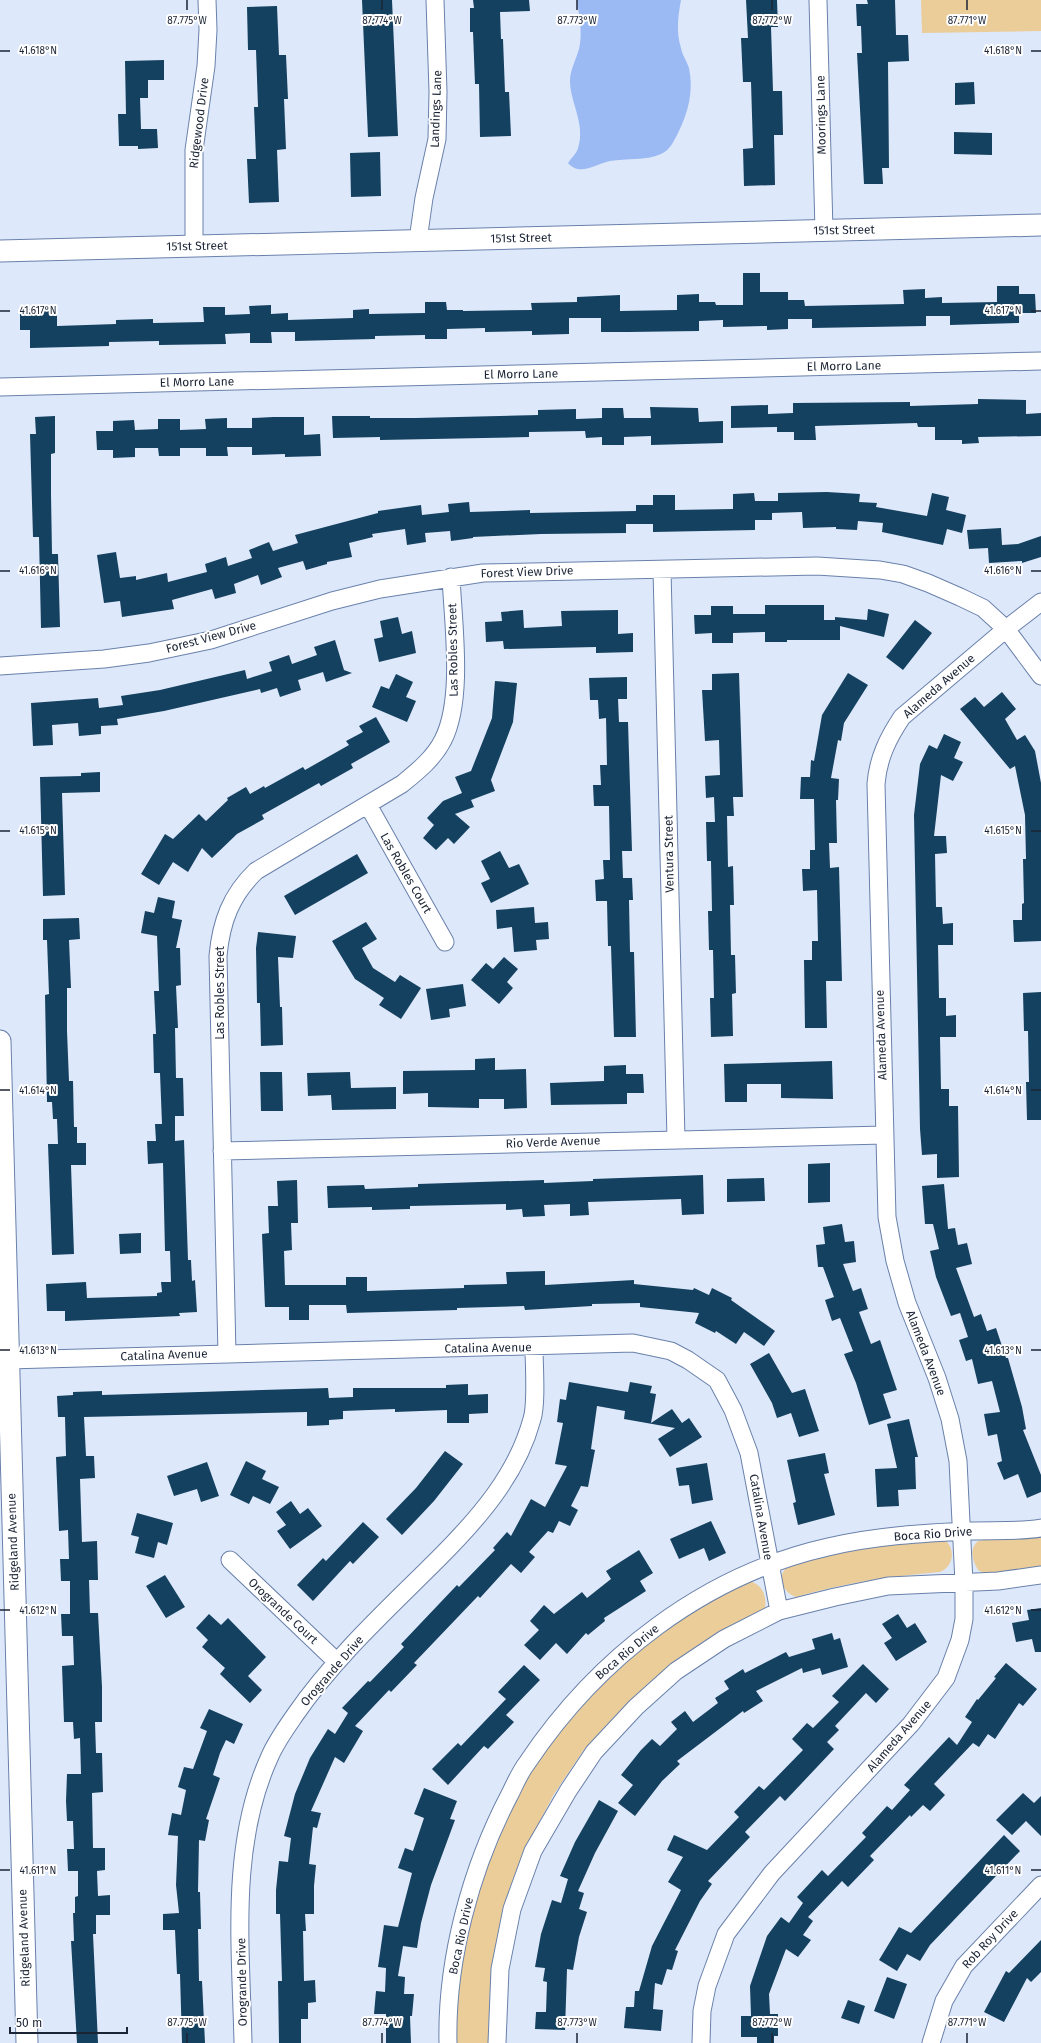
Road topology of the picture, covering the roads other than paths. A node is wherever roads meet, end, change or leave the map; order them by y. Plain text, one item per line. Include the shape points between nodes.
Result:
1 (207, 0) edge
2 (436, 0) edge
3 (818, 0) edge
4 (1041, 225) edge
5 (824, 230) junction
6 (418, 240) junction
7 (194, 246) junction
8 (0, 251) edge
9 (1041, 361) edge
10 (0, 387) edge
11 (662, 570) junction
12 (451, 577) junction
13 (1041, 602) edge
14 (1006, 629) junction
15 (0, 666) edge
16 (1041, 676) edge
17 (368, 805) junction
18 (445, 942) dead end
19 (0, 1042) edge
20 (884, 1135) junction
21 (676, 1139) junction
22 (222, 1151) junction
23 (2, 1205) edge
24 (534, 1347) junction
25 (227, 1354) junction
26 (8, 1360) junction
27 (1041, 1528) edge
28 (962, 1532) junction
29 (230, 1560) dead end
30 (770, 1563) junction
31 (1041, 1575) edge
32 (964, 1583) junction
33 (779, 1611) junction
34 (337, 1662) junction
35 (1041, 1885) edge
36 (27, 2043) edge
37 (243, 2043) edge
38 (448, 2043) edge
39 (497, 2043) edge
40 (701, 2043) edge
41 (931, 2043) edge

1 - 7 street, Ridgewood Drive via 206,66 194,150
2 - 6 street, Landings Lane via 437,139
3 - 5 street, Moorings Lane
4 - 5 street, 151st Street
5 - 6 street, 151st Street
6 - 7 street, 151st Street
7 - 8 street, 151st Street
9 - 10 street, El Morro Lane
11 - 12 street, Forest View Drive via 490,573
11 - 14 street, Forest View Drive via 817,566 880,570 903,574 960,597 983,608
11 - 21 street, Ventura Street
12 - 15 street, Forest View Drive via 380,589 332,601 211,640 149,653 104,659
12 - 17 street, Las Robles Street via 455,683 450,724 443,740 417,772
13 - 14 street
14 - 16 street, Forest View Drive
14 - 20 street, Alameda Avenue via 902,717 891,734 879,764 875,807
17 - 18 street, Las Robles Court
17 - 22 street, Las Robles Street via 256,871 243,884 224,920 218,956
19 - 23 street, Ridgeland Avenue
20 - 21 street, Rio Verde Avenue
20 - 28 street, Alameda Avenue via 888,1217 895,1261 907,1303 923,1338 950,1419 958,1461
21 - 22 street, Rio Verde Avenue
22 - 25 street, Las Robles Street
23 - 26 street, Ridgeland Avenue
24 - 25 street, Catalina Avenue
24 - 30 street, Catalina Avenue via 633,1343 671,1351 717,1380 733,1410 749,1453
24 - 34 street, Orogrande Drive via 533,1417 520,1452 495,1496 463,1534
25 - 26 street, Catalina Avenue
26 - 36 street, Ridgeland Avenue
27 - 28 street, Boca Rio Drive
28 - 30 street, Boca Rio Drive via 895,1536 828,1546
28 - 32 street, Alameda Avenue
29 - 34 street, Orogrande Court
30 - 33 street, Catalina Avenue
30 - 38 street, Boca Rio Drive via 730,1581 677,1611 636,1642 597,1676 561,1717 526,1764 496,1821 471,1887 453,1966
31 - 32 street
32 - 33 street via 938,1582 888,1586
32 - 40 street, Alameda Avenue via 964,1619 960,1640 946,1678 912,1724 772,1873 726,1934 706,1986
33 - 39 street via 724,1639 676,1671 636,1707 594,1752 568,1791 533,1850 512,1909 500,1969
34 - 37 street, Orogrande Drive via 312,1691 270,1755 250,1811 242,1865 240,1922
35 - 41 street, Rob Roy Drive via 964,1966 944,2002

